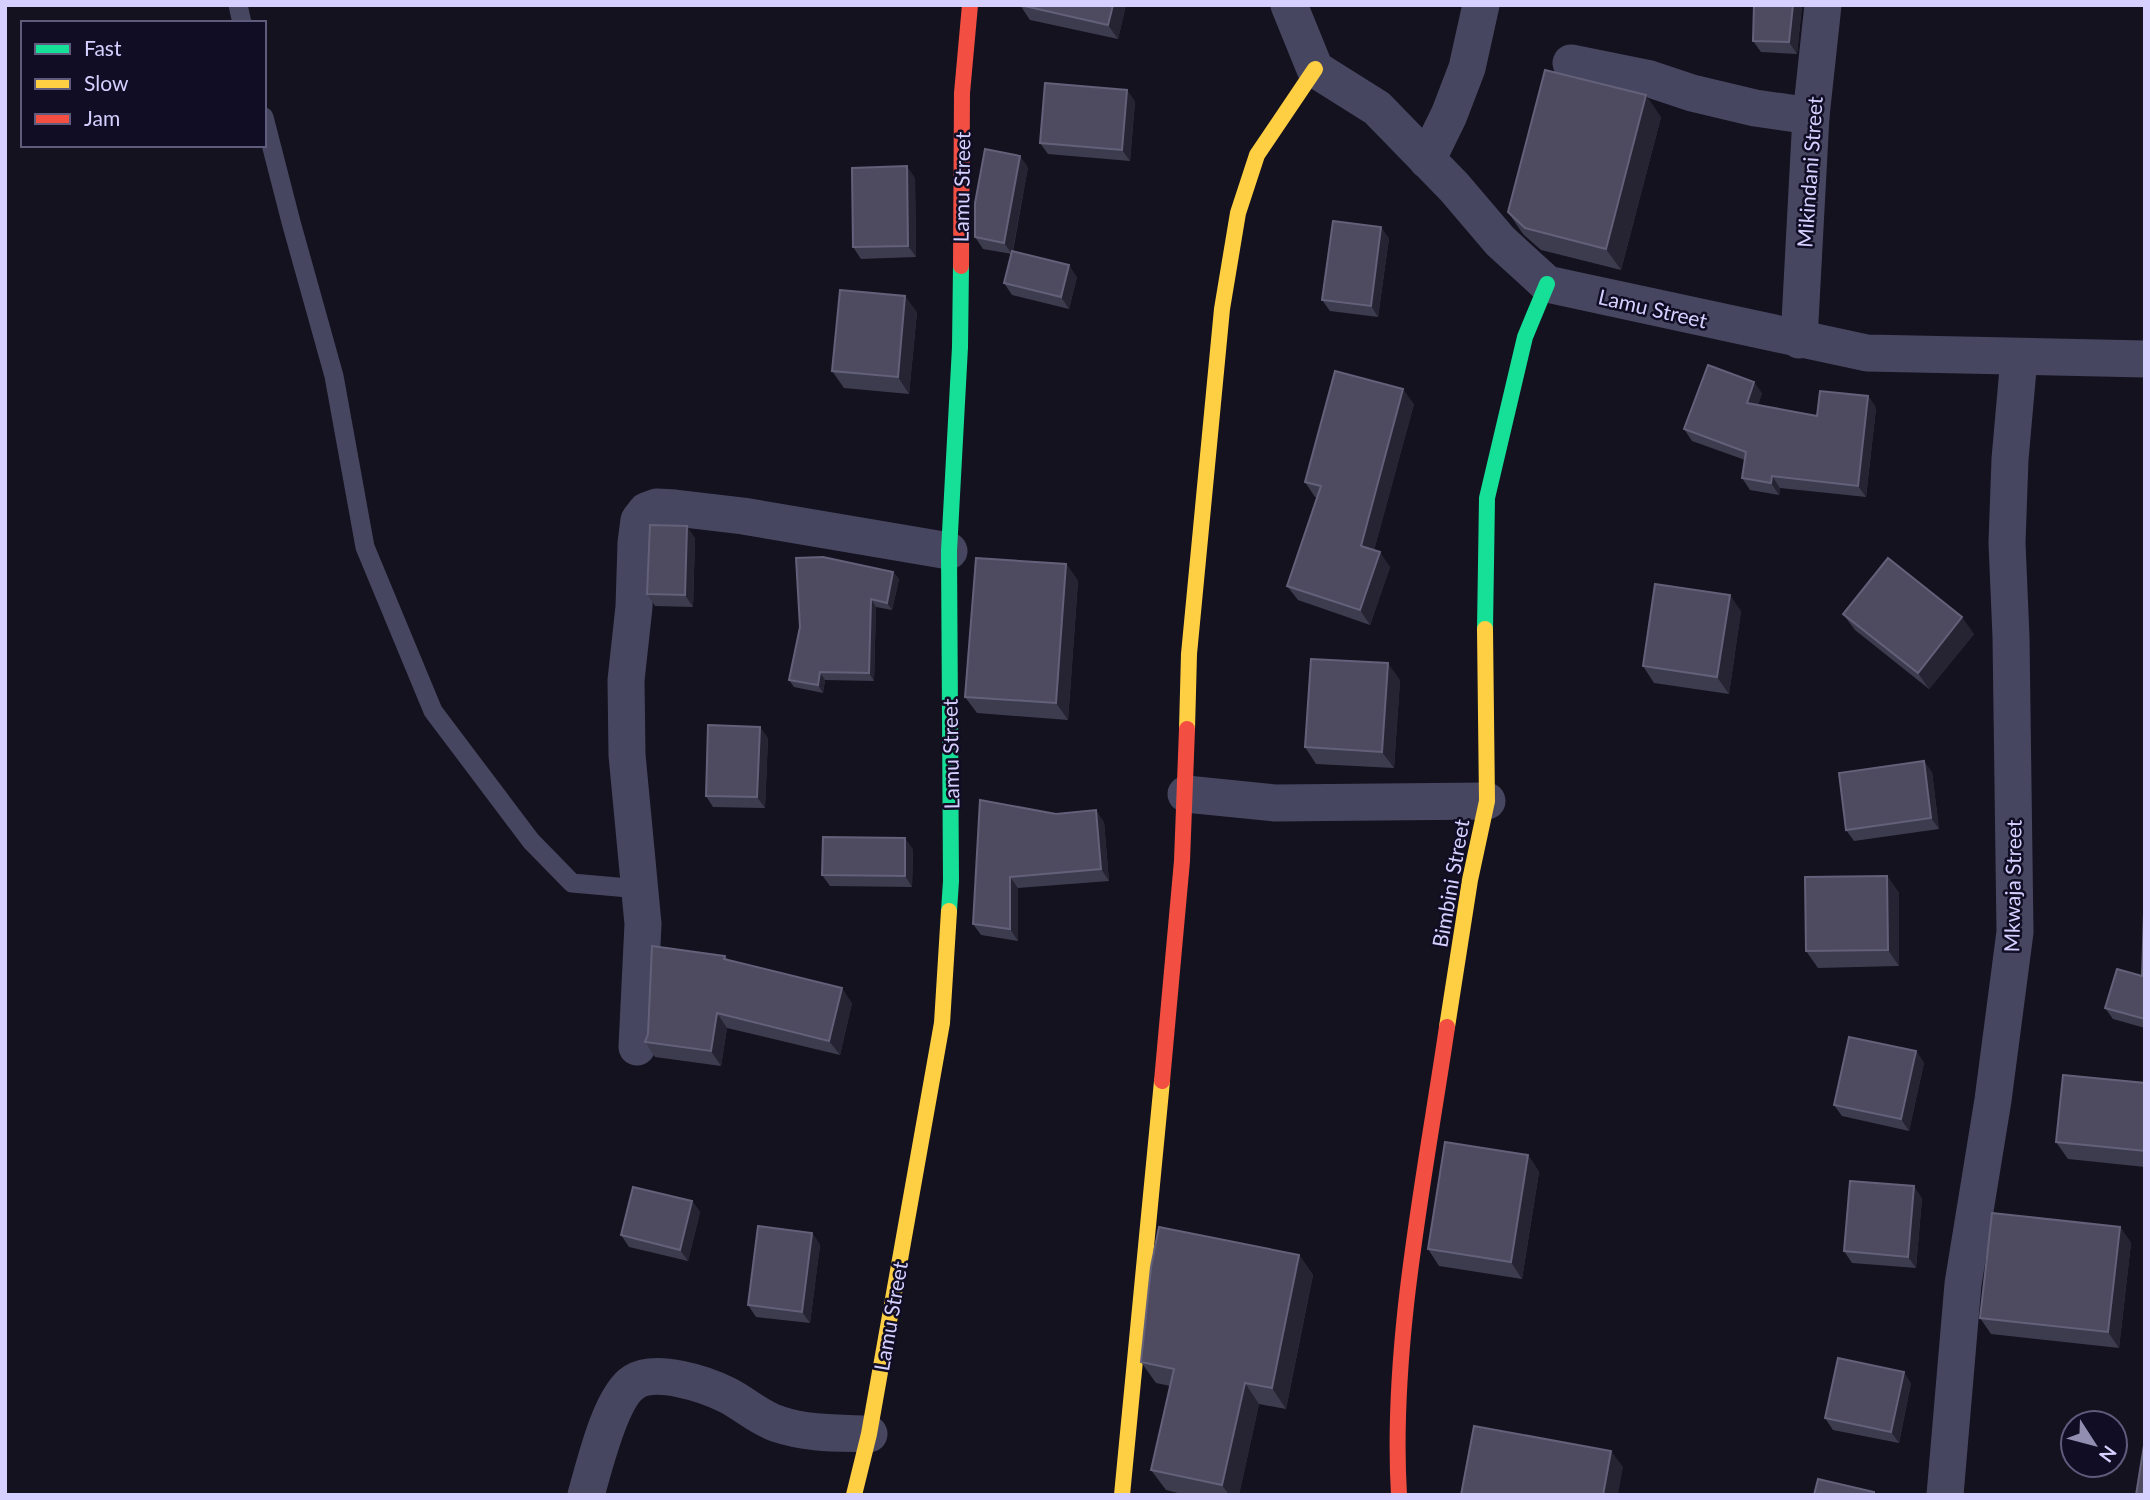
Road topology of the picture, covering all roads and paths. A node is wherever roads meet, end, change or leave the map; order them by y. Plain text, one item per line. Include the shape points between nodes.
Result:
1 (970, 5) edge
2 (1289, 5) edge
3 (1481, 5) edge
4 (1823, 5) edge
5 (1571, 63) dead end
6 (1315, 69) junction
7 (1811, 116) junction
8 (266, 125) edge
9 (1427, 160) junction
10 (1546, 284) junction
11 (1799, 340) junction
12 (2019, 358) junction
13 (2145, 359) edge
14 (949, 551) junction
15 (1186, 794) junction
16 (1487, 801) junction
17 (640, 889) junction
18 (637, 1047) dead end
19 (869, 1434) junction
20 (1951, 1494) edge
21 (586, 1495) edge
22 (854, 1495) edge
23 (1122, 1495) edge
24 (1399, 1495) edge

1 - 14 street, Lamu Street via 962,93 960,347
2 - 6 street
3 - 9 street via 1467,68
4 - 7 street, Mikindani Street
5 - 7 street via 1755,108
6 - 9 street via 1377,108
6 - 15 street via 1257,155 1238,213 1222,309 1189,654
7 - 11 street, Mikindani Street
8 - 17 lane via 334,376 365,547 433,711 531,841 572,883
9 - 10 street
10 - 11 street, Lamu Street
10 - 16 street, Bimbini Street via 1525,337 1487,498
11 - 12 street, Lamu Street via 1867,354
12 - 13 street, Lamu Street
12 - 20 street, Mkwaja Street via 2007,543 2015,932 1963,1284
14 - 17 street via 743,516 657,507 646,511 639,520 636,543 626,680 627,755
14 - 19 street, Lamu Street via 951,881 942,1023
15 - 16 street via 1275,803
15 - 23 street
16 - 24 street, Bimbini Street via 1459,948 1412,1267 1402,1356
17 - 18 street via 643,924
19 - 21 street via 810,1432 778,1424 697,1383 648,1376 632,1383 617,1403
19 - 22 street, Lamu Street

